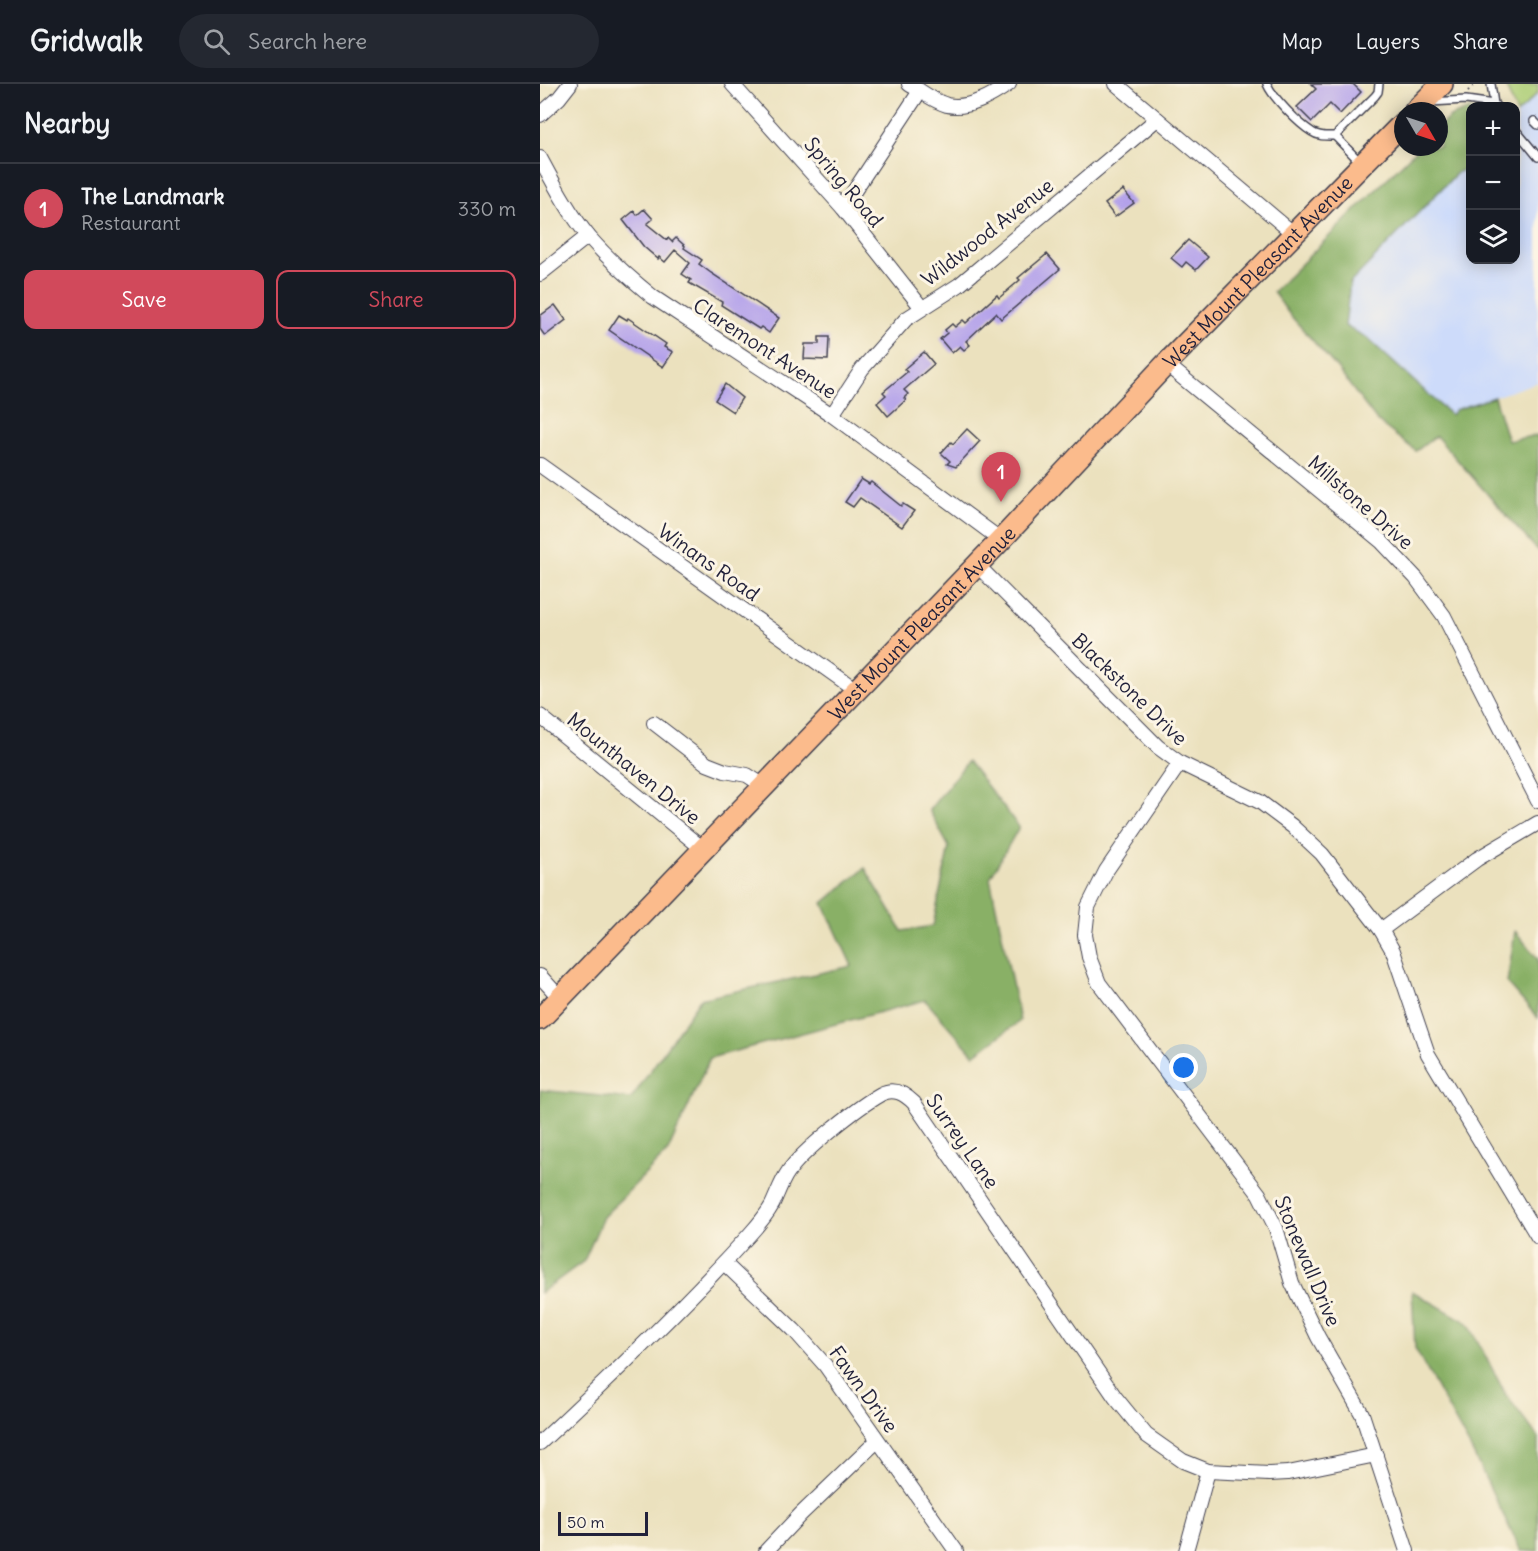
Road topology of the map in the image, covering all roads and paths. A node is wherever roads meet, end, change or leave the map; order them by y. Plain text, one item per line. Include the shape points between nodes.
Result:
1 (570, 84) edge
2 (732, 84) edge
3 (1009, 84) edge
4 (1116, 84) edge
5 (1267, 84) edge
6 (1379, 84) edge
7 (1442, 84) edge
8 (1475, 84) edge
9 (1491, 84) edge
10 (915, 87) edge
11 (1466, 93) dead end
12 (1424, 102) edge
13 (1478, 102) edge
14 (1494, 102) edge
15 (1448, 103) edge
16 (540, 115) edge
17 (1157, 119) junction
18 (1394, 132) edge
19 (1520, 135) edge
20 (1335, 136) junction
21 (1538, 157) edge
22 (540, 158) edge
23 (1362, 164) junction
24 (843, 208) junction
25 (1294, 234) junction
26 (588, 236) junction
27 (540, 274) edge
28 (922, 308) junction
29 (1166, 364) junction
30 (832, 415) junction
31 (540, 465) edge
32 (1001, 540) junction
33 (977, 565) junction
34 (856, 690) junction
35 (540, 716) edge
36 (654, 723) dead end
37 (1180, 763) junction
38 (764, 786) junction
39 (1538, 801) edge
40 (1538, 824) edge
41 (703, 849) junction
42 (1381, 930) junction
43 (540, 976) edge
44 (560, 998) junction
45 (540, 1019) edge
46 (1538, 1237) edge
47 (724, 1263) junction
48 (877, 1441) junction
49 (540, 1443) edge
50 (1376, 1455) junction
51 (1208, 1471) junction
52 (766, 1551) edge
53 (956, 1551) edge
54 (1186, 1551) edge
55 (1407, 1551) edge

1 - 16 street
2 - 24 street, Spring Road
3 - 10 street via 988,98 949,106
4 - 17 street
5 - 20 lane via 1279,102 1312,132
6 - 20 lane via 1375,96
7 - 12 main road
8 - 11 path
9 - 14 lane
10 - 24 street
13 - 15 lane
17 - 25 street
17 - 28 street, Wildwood Avenue via 959,285
18 - 23 main road, West Mount Pleasant Avenue
19 - 21 lane
20 - 23 lane
22 - 26 street, Claremont Avenue
23 - 25 main road, West Mount Pleasant Avenue
24 - 28 street, Spring Road
25 - 29 main road, West Mount Pleasant Avenue
26 - 27 street
26 - 30 street, Claremont Avenue via 653,297
28 - 30 street, Wildwood Avenue via 906,319 862,369
29 - 32 main road, West Mount Pleasant Avenue
29 - 39 street, Millstone Drive via 1380,541 1416,578 1443,616
30 - 32 street, Claremont Avenue
31 - 34 street, Winans Road
32 - 33 main road, West Mount Pleasant Avenue
33 - 34 main road, West Mount Pleasant Avenue
33 - 37 street, Blackstone Drive via 1158,747
34 - 38 main road, West Mount Pleasant Avenue
35 - 41 street, Mounthaven Drive
36 - 38 street via 707,764 747,775
37 - 42 street, Blackstone Drive via 1260,802 1292,826 1322,854
37 - 50 street, Stonewall Drive via 1106,871 1088,907 1085,935 1089,957 1099,983 1259,1194 1276,1228 1292,1283 1362,1414
38 - 41 main road, West Mount Pleasant Avenue
40 - 42 street via 1477,859
41 - 44 main road, West Mount Pleasant Avenue
42 - 46 street, Blackstone Drive via 1393,951 1428,1054
43 - 44 street
44 - 45 main road, West Mount Pleasant Avenue
47 - 48 street, Fawn Drive via 825,1365
47 - 49 street, Surrey Lane
47 - 51 street, Surrey Lane via 762,1221 787,1173 802,1155 884,1092 904,1094 914,1103 1129,1416 1164,1449
48 - 52 street
48 - 53 street, Fawn Drive
50 - 51 street, Surrey Lane via 1288,1473
50 - 55 street, Stonewall Drive
51 - 54 street

